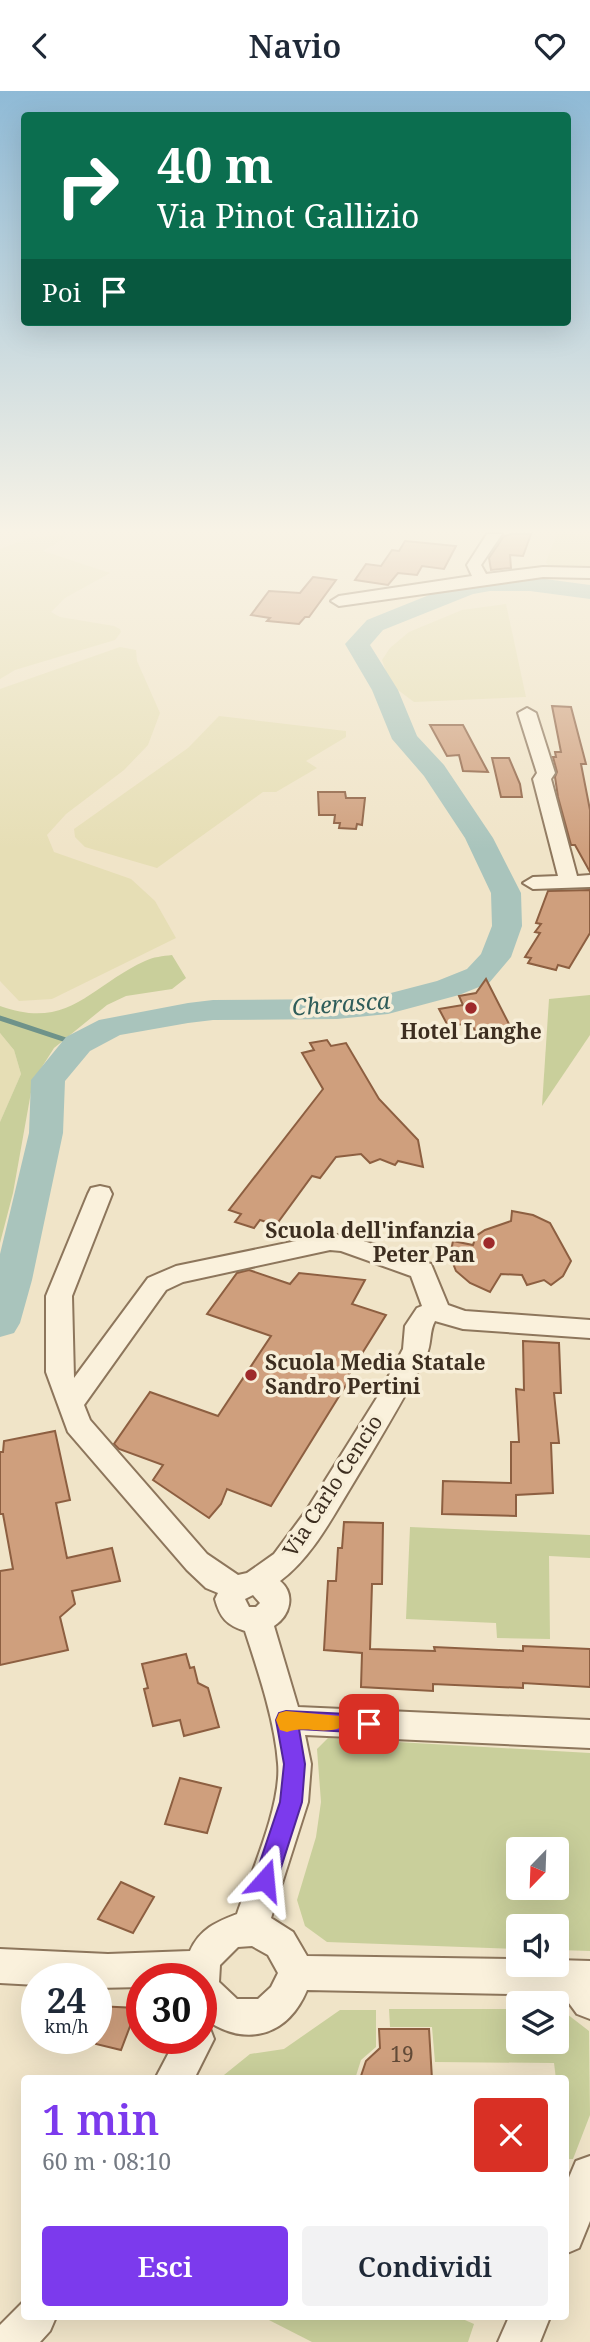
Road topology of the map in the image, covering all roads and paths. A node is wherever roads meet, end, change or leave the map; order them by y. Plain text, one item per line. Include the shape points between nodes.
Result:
1 (527, 713) dead end
2 (590, 881) edge
3 (569, 882) junction
4 (533, 883) dead end
5 (100, 1194) dead end
6 (437, 1311) junction
7 (590, 1329) edge
8 (70, 1404) junction
9 (246, 1585) junction
10 (286, 1720) junction
11 (590, 1734) edge
12 (250, 1929) junction
13 (209, 1963) edge
14 (0, 1966) edge
15 (296, 1973) junction
16 (126, 1975) edge
17 (584, 1986) edge
18 (217, 2005) edge
19 (188, 2054) edge
20 (176, 2075) edge
21 (590, 2175) edge
22 (569, 2225) edge
23 (33, 2320) edge
24 (529, 2320) edge
25 (12, 2342) edge
26 (519, 2342) edge

1 - 3 street via 546,773 541,779
2 - 3 street
3 - 4 street
5 - 8 street via 59,1296 59,1372
6 - 7 street via 463,1320
6 - 8 street via 422,1270 343,1243 176,1275 157,1284
6 - 9 street, Via Carlo Cencio via 420,1319 416,1349 316,1519 284,1562
8 - 9 street via 78,1425 197,1562 216,1579
9 - 10 street via 230,1599 232,1611 243,1619 257,1620
10 - 11 street
10 - 12 street via 295,1764 291,1802
12 - 13 street via 222,1936 211,1946
12 - 15 street via 276,1938 286,1948
14 - 16 street
15 - 17 street
15 - 18 street via 283,2002 272,2012 243,2019
19 - 20 street
21 - 22 street
23 - 25 street
24 - 26 street

